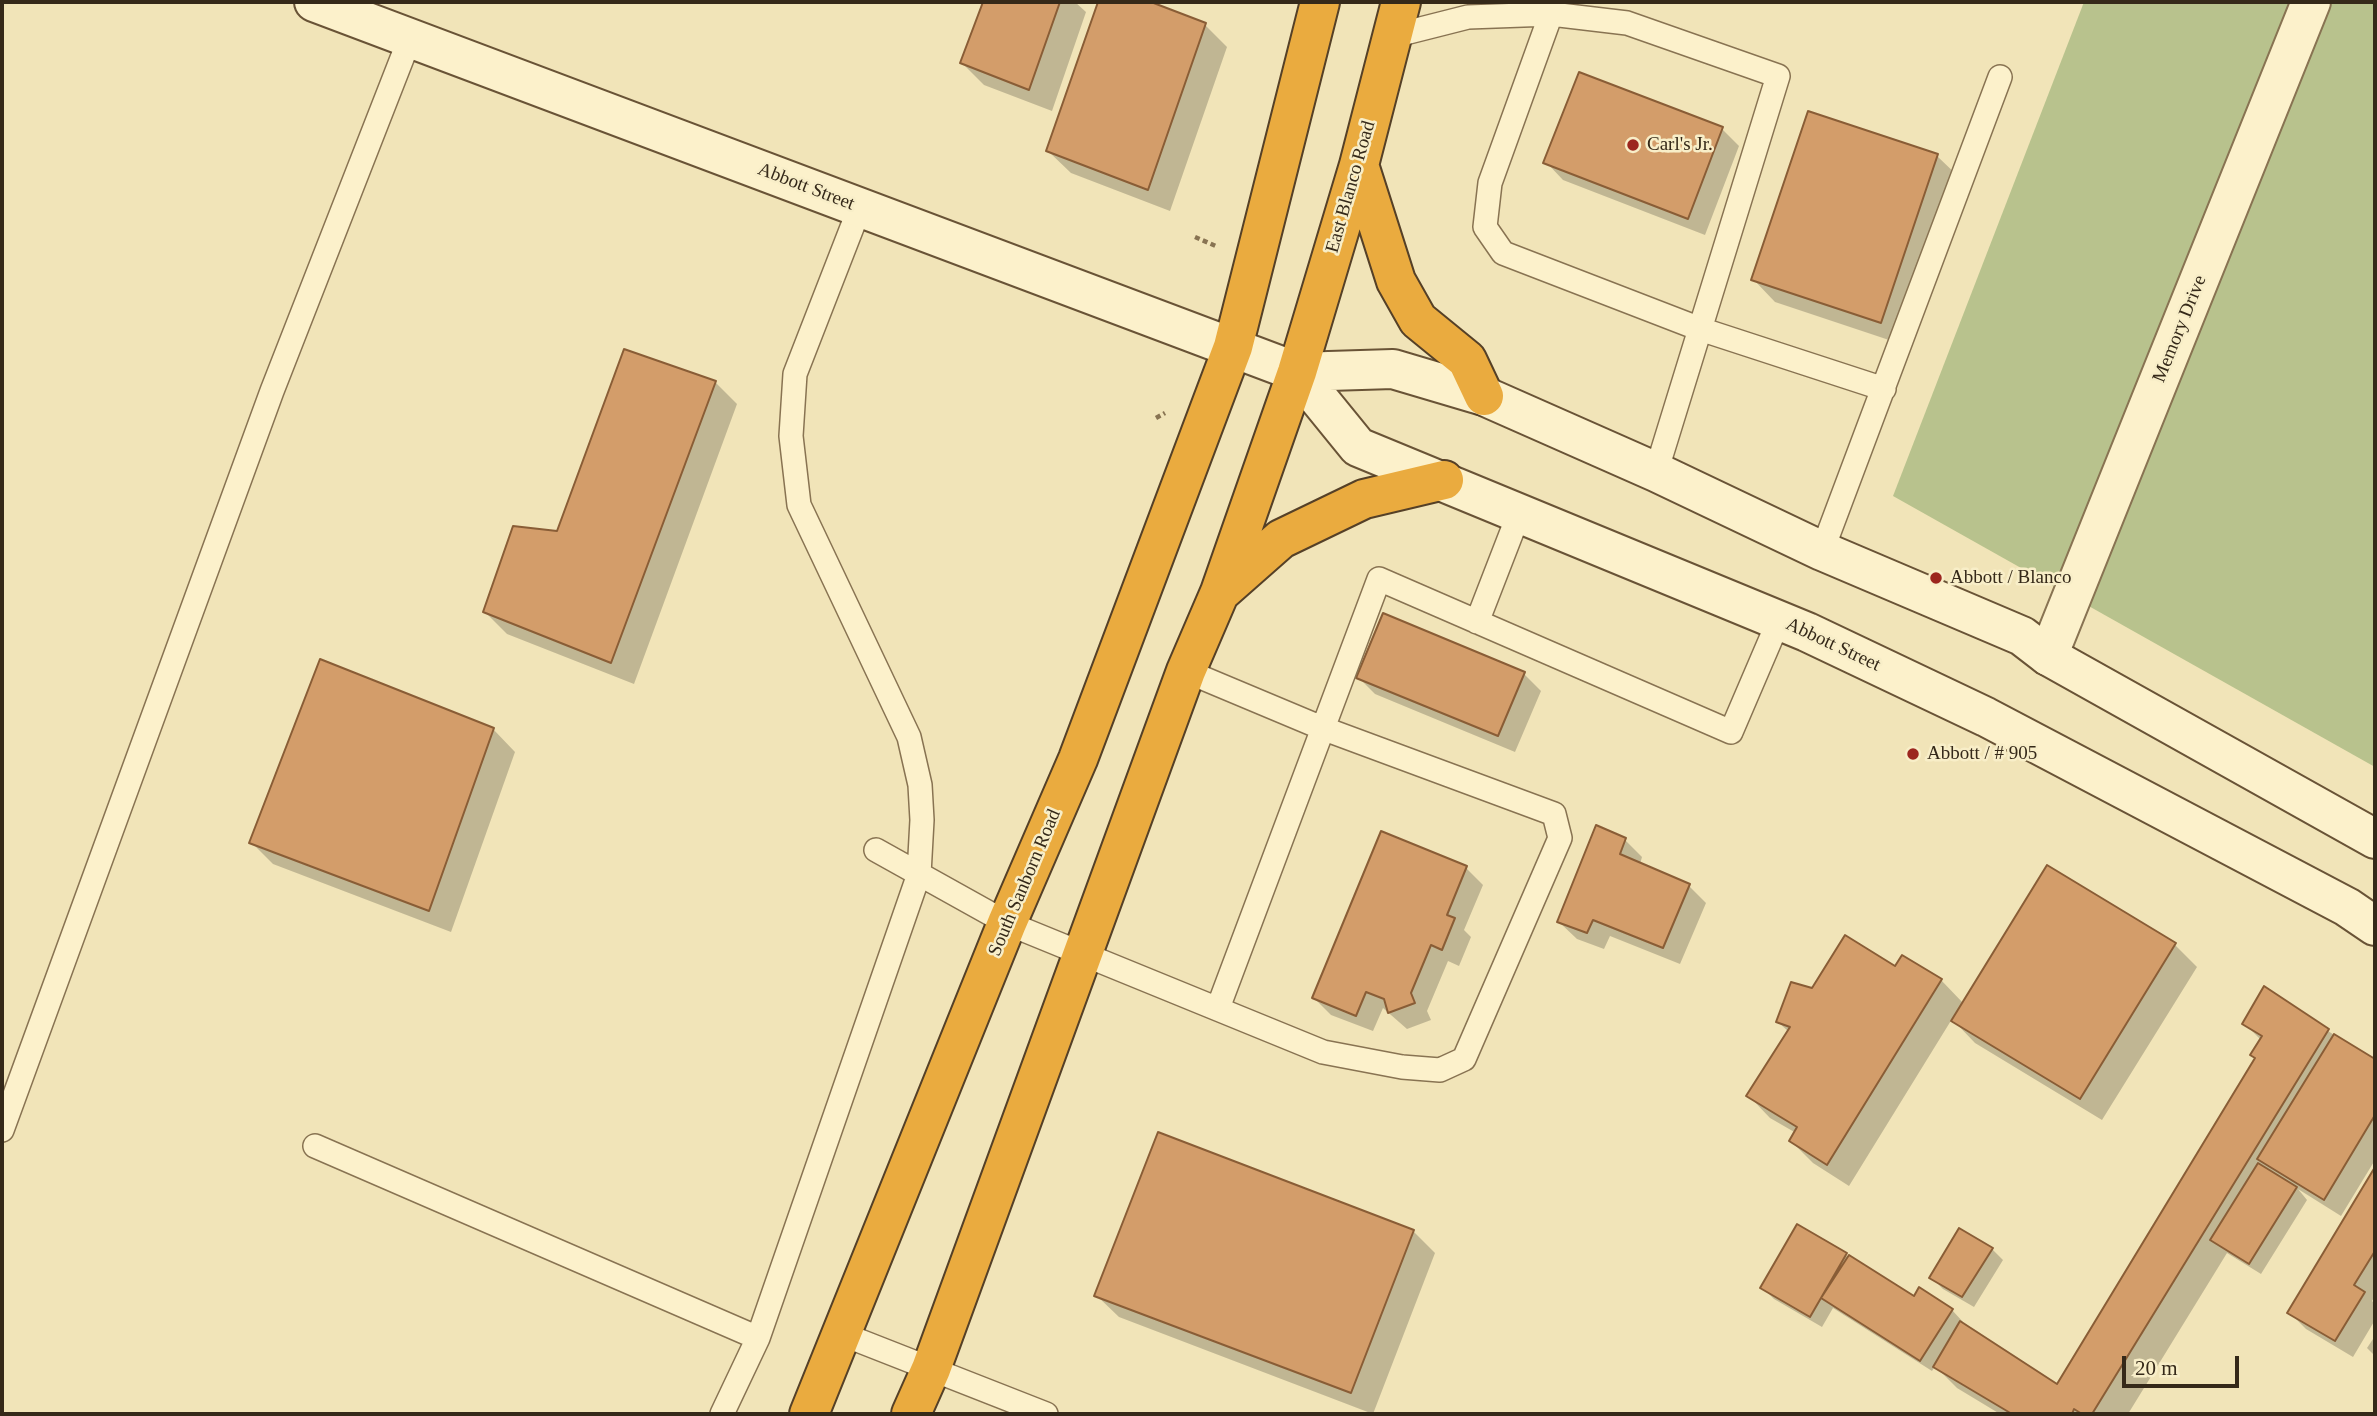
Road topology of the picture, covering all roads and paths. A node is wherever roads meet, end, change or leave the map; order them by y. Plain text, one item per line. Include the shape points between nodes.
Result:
1 (314, 2) edge
2 (1320, 2) edge
3 (2311, 2) edge
4 (1544, 8) edge
5 (1397, 19) edge
6 (410, 38) junction
7 (2000, 77) dead end
8 (1359, 165) junction
9 (860, 207) junction
10 (1195, 237) dead end
11 (1218, 247) dead end
12 (1700, 329) junction
13 (1233, 347) junction
14 (1297, 372) junction
15 (1884, 389) junction
16 (1484, 397) junction
17 (1165, 413) dead end
18 (1156, 418) dead end
19 (1656, 472) junction
20 (1444, 480) junction
21 (1520, 511) junction
22 (1822, 551) junction
23 (1220, 592) junction
24 (1779, 620) junction
25 (1477, 622) junction
26 (2048, 656) junction
27 (1186, 671) junction
28 (1322, 728) junction
29 (2375, 839) edge
30 (876, 850) dead end
31 (919, 874) junction
32 (1007, 923) junction
33 (2375, 926) edge
34 (1082, 951) junction
35 (1218, 1008) junction
36 (2, 1130) edge
37 (315, 1146) dead end
38 (842, 1334) junction
39 (758, 1338) junction
40 (931, 1369) junction
41 (722, 1414) edge
42 (809, 1414) edge
43 (911, 1414) edge
44 (1046, 1414) edge

1 - 6 main road, Abbott Street
2 - 13 highway
3 - 26 main road, Memory Drive
4 - 5 lane
4 - 12 lane via 1490,183 1485,227 1503,253
4 - 12 lane via 1627,23 1777,76
5 - 8 highway, East Blanco Road
6 - 9 main road, Abbott Street
6 - 36 lane via 272,390
7 - 15 lane
8 - 14 highway, East Blanco Road
8 - 16 highway via 1396,281 1419,320 1467,360
9 - 13 main road, Abbott Street
9 - 31 lane via 795,374 791,436 799,505 909,737 922,808
10 - 11 path
12 - 15 lane
12 - 19 lane
13 - 14 main road, Abbott Street
13 - 32 highway, South Sanborn Road via 1078,759
14 - 16 main road, Abbott Street via 1393,369
14 - 20 main road, Abbott Street via 1359,447
14 - 23 highway
15 - 22 lane
16 - 19 main road, Abbott Street
17 - 18 path
19 - 22 main road, Abbott Street
20 - 21 main road, Abbott Street
20 - 23 highway via 1364,499 1281,539
21 - 24 main road, Abbott Street
21 - 25 lane
22 - 26 main road, Abbott Street via 2022,636
23 - 27 highway
24 - 25 lane via 1731,732
24 - 33 main road, Abbott Street via 1986,717
25 - 28 lane via 1379,579
26 - 29 main road, Abbott Street
27 - 28 lane
27 - 34 highway
28 - 35 lane
28 - 35 lane via 1554,814 1560,838 1464,1059 1440,1070 1324,1052
30 - 31 lane
31 - 32 lane
31 - 39 lane
32 - 34 lane
32 - 38 highway, South Sanborn Road
34 - 35 lane
34 - 40 highway
37 - 39 lane
38 - 40 lane
38 - 42 highway, South Sanborn Road
39 - 41 lane
40 - 43 highway
40 - 44 lane

